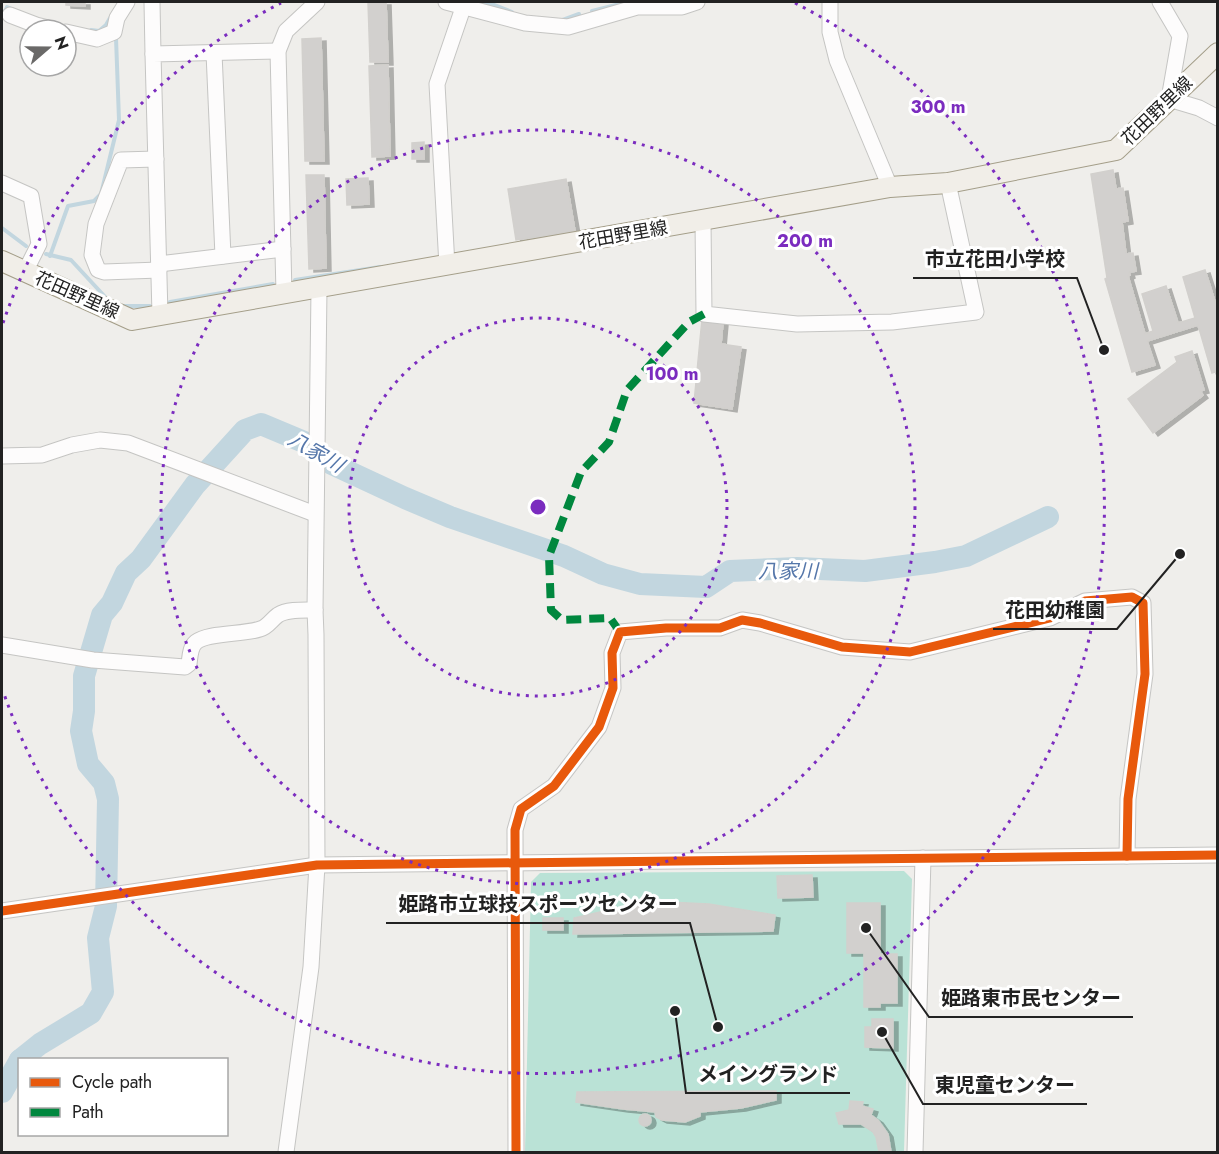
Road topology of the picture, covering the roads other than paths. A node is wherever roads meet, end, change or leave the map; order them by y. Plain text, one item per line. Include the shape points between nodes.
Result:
1 (127, 2) edge
2 (152, 2) edge
3 (317, 2) edge
4 (446, 2) edge
5 (697, 2) edge
6 (830, 2) edge
7 (1160, 2) edge
8 (475, 6) edge
9 (10, 15) dead end
10 (18, 18) edge
11 (78, 35) edge
12 (278, 51) junction
13 (214, 53) junction
14 (1218, 53) edge
15 (153, 54) junction
16 (1169, 99) junction
17 (1218, 118) edge
18 (156, 159) junction
19 (2, 183) edge
20 (948, 183) junction
21 (890, 187) junction
22 (703, 221) junction
23 (283, 249) junction
24 (223, 256) junction
25 (2, 261) edge
26 (447, 266) junction
27 (159, 267) junction
28 (25, 272) junction
29 (319, 289) junction
30 (284, 293) junction
31 (160, 315) junction
32 (2, 456) edge
33 (315, 514) junction
34 (315, 610) junction
35 (2, 645) edge
36 (1218, 855) edge
37 (1127, 856) junction
38 (922, 858) junction
39 (516, 862) junction
40 (317, 865) junction
41 (2, 911) edge
42 (286, 1152) edge
43 (516, 1152) edge
44 (915, 1152) edge

1 - 11 street via 114,32 97,39
2 - 15 street
3 - 12 street via 286,31
4 - 8 street
5 - 8 street via 682,7 637,7 568,27 525,23
6 - 21 street via 830,32 837,60
7 - 16 street via 1180,36
8 - 26 street via 438,84
9 - 10 street
12 - 13 street
12 - 23 street
13 - 15 street
13 - 24 street
14 - 16 main road, 花田野里線
15 - 18 street
16 - 17 street
16 - 20 main road, 花田野里線 via 1116,150
18 - 27 street
18 - 27 street via 121,160 96,224 93,255 98,270 104,272
19 - 28 street via 31,196 39,244
20 - 21 main road, 花田野里線
20 - 22 street via 976,312 892,322 798,324 704,314
21 - 22 main road, 花田野里線
22 - 26 main road, 花田野里線
23 - 24 street
23 - 30 street
24 - 27 street
25 - 28 main road, 花田野里線
26 - 29 main road, 花田野里線
27 - 31 street
28 - 31 main road, 花田野里線 via 132,320
29 - 30 main road, 花田野里線
29 - 33 street
30 - 31 main road, 花田野里線
32 - 33 street via 42,455 100,440 128,443
33 - 34 street
34 - 35 street via 286,612 260,629 205,638 195,643 185,667 93,660
34 - 40 street
36 - 37 street
37 - 38 street
37 - 39 street via 1128,799 1144,674 1143,603 1132,597 1085,601 1050,618 910,652 842,647 742,620 720,628 620,632 612,653 613,688 599,727 554,786 521,809 515,830
38 - 39 street
38 - 44 street
39 - 40 street
39 - 43 street
40 - 41 street
40 - 42 street via 311,966

